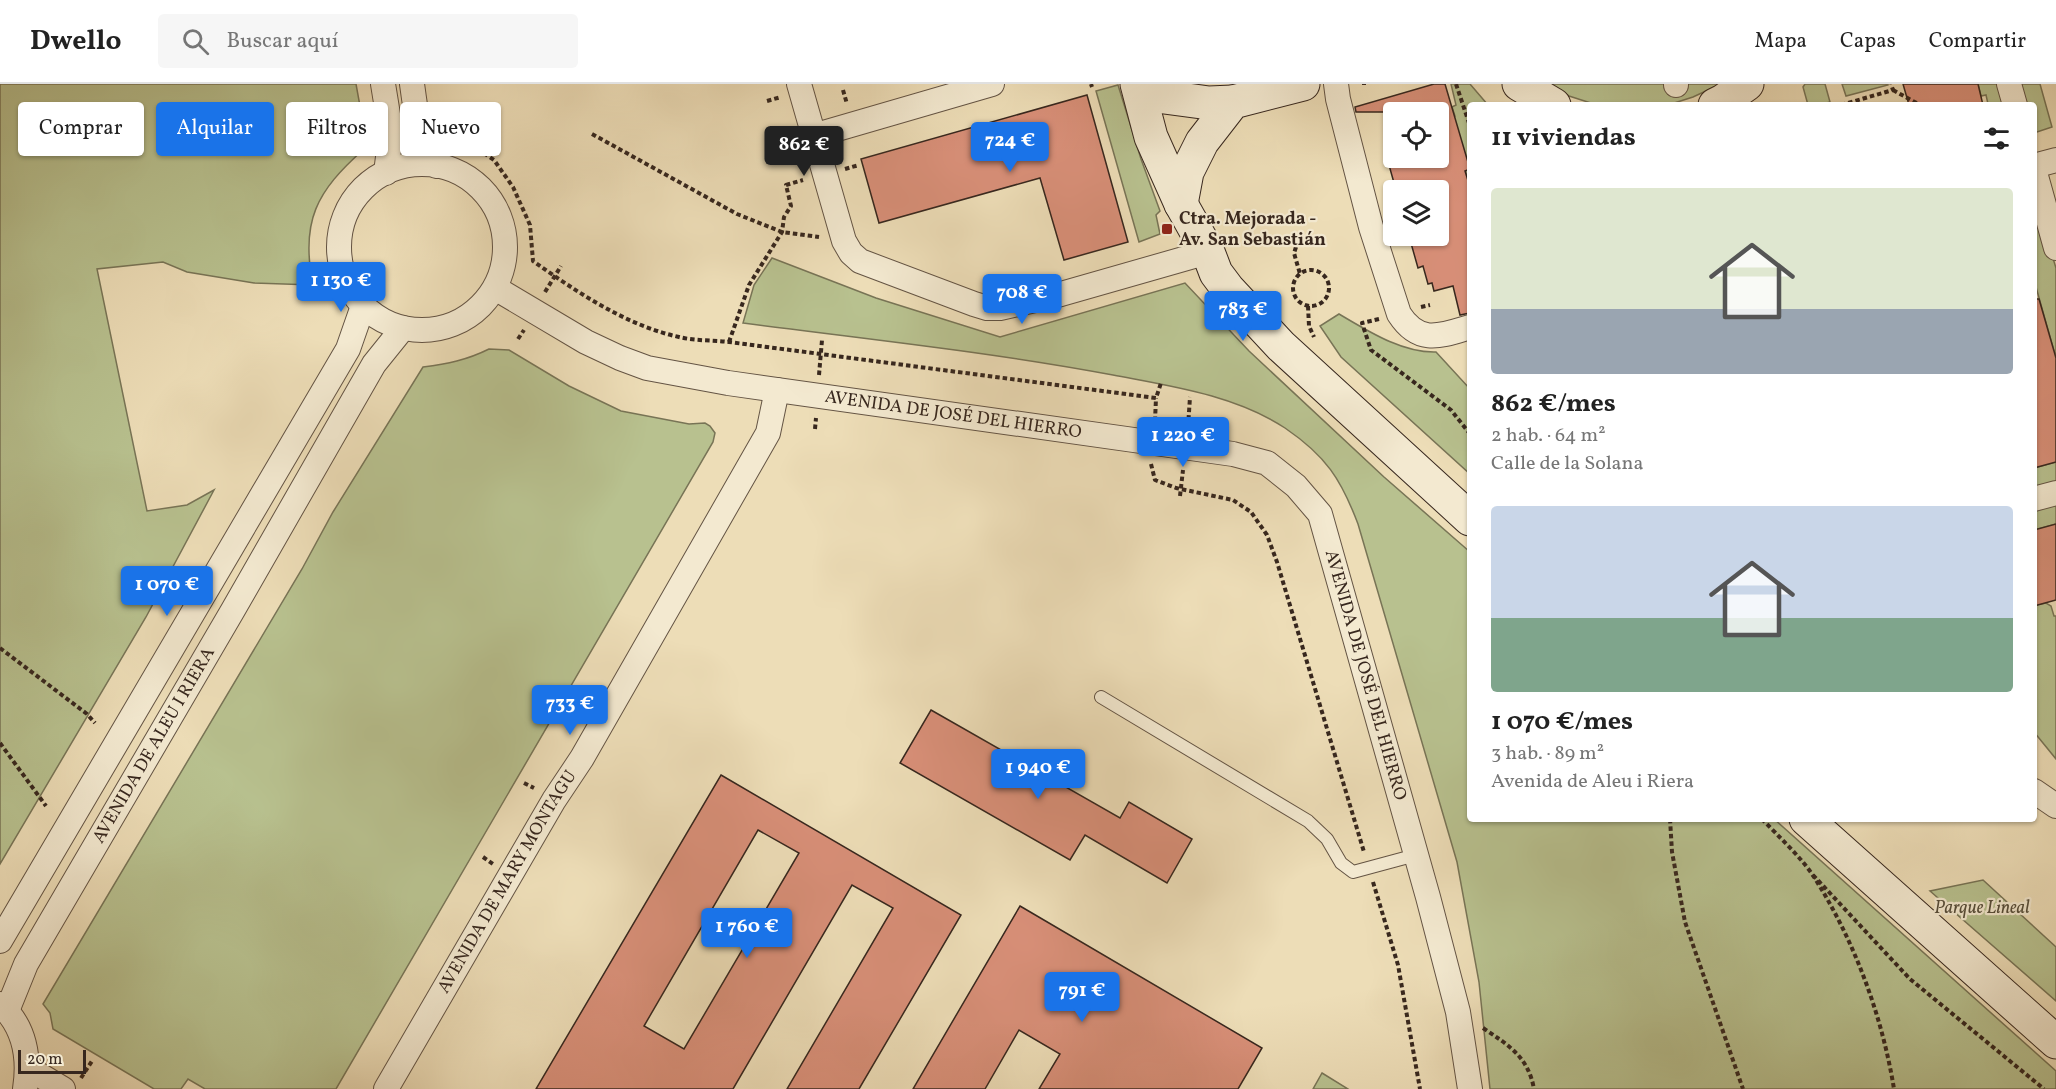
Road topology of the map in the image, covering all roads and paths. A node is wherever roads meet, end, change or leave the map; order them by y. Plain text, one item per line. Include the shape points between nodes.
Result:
1 (383, 84) edge
2 (412, 84) edge
3 (799, 84) edge
4 (992, 84) edge
5 (1138, 84) edge
6 (1303, 84) edge
7 (1336, 84) edge
8 (1456, 84) edge
9 (1519, 84) edge
10 (1891, 84) edge
11 (2009, 84) edge
12 (1893, 90) junction
13 (414, 102) edge
14 (1233, 102) junction
15 (1549, 102) edge
16 (1851, 102) edge
17 (1915, 102) edge
18 (2014, 102) edge
19 (1467, 117) edge
20 (592, 134) dead end
21 (813, 136) junction
22 (430, 156) edge
23 (488, 156) edge
24 (2056, 160) edge
25 (437, 166) junction
26 (2037, 167) edge
27 (386, 173) junction
28 (2037, 179) edge
29 (786, 185) dead end
30 (1181, 204) junction
31 (782, 232) junction
32 (847, 247) junction
33 (1296, 247) dead end
34 (2056, 248) edge
35 (1208, 252) junction
36 (1300, 274) junction
37 (495, 288) junction
38 (363, 306) junction
39 (1362, 323) dead end
40 (403, 328) junction
41 (1467, 328) edge
42 (729, 342) junction
43 (1161, 383) dead end
44 (777, 390) junction
45 (1156, 398) junction
46 (1467, 430) edge
47 (1153, 443) junction
48 (2056, 493) edge
49 (2037, 499) edge
50 (1467, 516) edge
51 (0, 648) edge
52 (1101, 697) dead end
53 (95, 723) dead end
54 (0, 743) edge
55 (2037, 794) edge
56 (46, 806) dead end
57 (2056, 806) edge
58 (1670, 822) edge
59 (1765, 822) edge
60 (1809, 822) edge
61 (1416, 855) junction
62 (1369, 868) junction
63 (1813, 875) junction
64 (0, 941) edge
65 (4, 1007) edge
66 (1482, 1027) dead end
67 (2056, 1042) edge
68 (26, 1078) edge
69 (63, 1089) edge
70 (386, 1089) edge
71 (1420, 1089) edge
72 (1470, 1089) edge
73 (1534, 1089) edge
74 (1743, 1089) edge
75 (1894, 1089) edge
76 (2044, 1089) edge

1 - 27 street via 391,133
2 - 13 street
3 - 21 street
4 - 21 street
5 - 14 street via 1164,97
5 - 30 street via 1151,137
6 - 14 street
7 - 41 street via 1371,227 1399,314 1417,332 1436,337
8 - 19 path
9 - 15 street
10 - 12 path
11 - 18 street
12 - 16 path
12 - 17 path
14 - 30 street via 1202,142 1187,172
20 - 31 path via 737,214
21 - 32 street
22 - 25 street
23 - 42 path via 513,187 530,225 533,261 620,316 680,337
24 - 26 street
25 - 27 street via 411,165
25 - 37 street via 479,186 498,212 505,258
27 - 38 street via 355,198 340,236 346,280
28 - 34 street
29 - 31 path via 791,206
30 - 35 street
31 - 32 path
31 - 42 path via 748,285
32 - 35 street via 860,261 987,308 1061,294
33 - 36 path
35 - 50 street via 1228,289 1281,346
36 - 36 path via 1293,286 1296,299 1313,307 1323,302 1329,293 1325,277 1316,271
37 - 40 street via 485,303 456,323 438,329
37 - 44 street, AVENIDA DE JOSÉ DEL HIERRO via 586,342 646,368
38 - 40 street
38 - 64 street, AVENIDA DE ALEU I RIERA via 348,349
39 - 46 path via 1371,350 1451,410
40 - 65 street, AVENIDA DE ALEU I RIERA via 374,364
42 - 45 path
43 - 45 path
44 - 47 street, AVENIDA DE JOSÉ DEL HIERRO
44 - 70 street, AVENIDA DE MARY MONTAGU via 768,433
45 - 47 path
47 - 61 street, AVENIDA DE JOSÉ DEL HIERRO via 1267,463 1296,486 1320,514
47 - 62 path via 1150,468 1155,480 1233,500 1251,512 1267,535
48 - 49 street
51 - 53 path
52 - 62 lane via 1308,821 1327,839 1341,863 1353,872
54 - 56 path
55 - 57 street
58 - 74 path via 1684,922
59 - 63 path
60 - 67 street
61 - 62 lane
61 - 72 street, AVENIDA DE JOSÉ DEL HIERRO via 1458,1012
62 - 71 path via 1398,965
63 - 75 path via 1857,958 1888,1052
63 - 76 path via 1910,979
65 - 68 street via 19,1028 26,1047
66 - 73 path via 1522,1058
68 - 69 street

